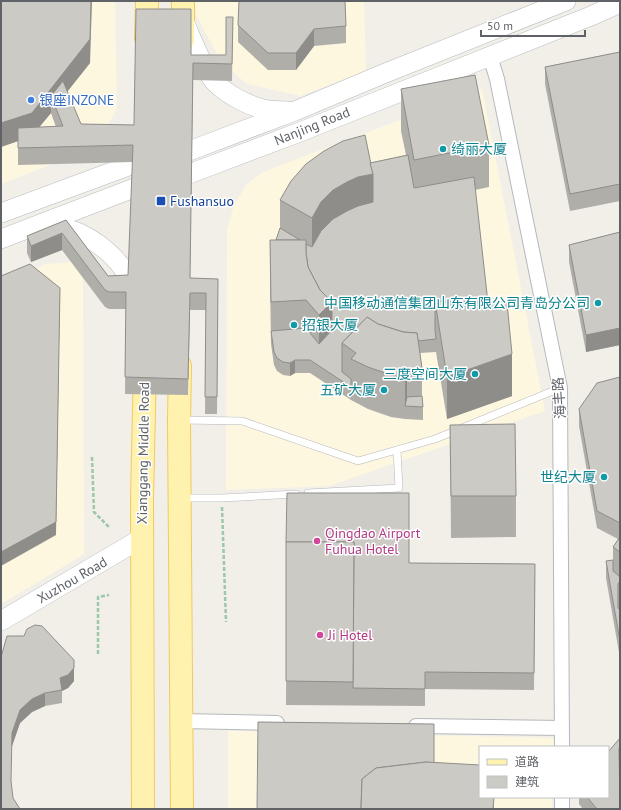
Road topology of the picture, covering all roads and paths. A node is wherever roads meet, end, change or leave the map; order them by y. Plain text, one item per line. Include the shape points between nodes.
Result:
1 (147, 1) edge
2 (566, 1) edge
3 (620, 2) edge
4 (183, 10) edge
5 (620, 12) edge
6 (591, 16) junction
7 (146, 56) edge
8 (490, 56) junction
9 (182, 67) edge
10 (295, 110) junction
11 (182, 130) edge
12 (147, 151) junction
13 (181, 154) junction
14 (147, 183) junction
15 (181, 188) junction
16 (147, 205) edge
17 (1, 213) edge
18 (47, 222) junction
19 (1, 239) edge
20 (146, 271) edge
21 (145, 316) joint
22 (145, 348) edge
23 (181, 350) edge
24 (560, 388) junction
25 (179, 420) junction
26 (397, 450) junction
27 (92, 457) dead end
28 (180, 498) junction
29 (222, 498) junction
30 (110, 528) dead end
31 (142, 538) junction
32 (109, 595) dead end
33 (1, 621) edge
34 (226, 622) dead end
35 (98, 654) dead end
36 (182, 721) junction
37 (293, 723) edge
38 (404, 725) edge
39 (562, 728) junction
40 (562, 746) edge
41 (562, 798) edge
42 (143, 809) edge
43 (182, 809) edge
44 (562, 809) edge

1 - 7 main road
2 - 10 main road, Nanjing Road
3 - 6 main road, Nanjing Road
4 - 9 main road
4 - 10 main road via 214,82 243,102 264,109
5 - 6 main road
6 - 8 main road, Nanjing Road
8 - 15 main road, Nanjing Road via 307,129
8 - 24 street, 海丰路 via 497,79
10 - 13 main road, Nanjing Road
11 - 13 main road
12 - 13 main road, Nanjing Road
12 - 14 main road
12 - 17 main road, Nanjing Road
13 - 15 main road
14 - 15 main road, Nanjing Road
14 - 16 main road
14 - 18 main road, Nanjing Road
18 - 19 main road, Nanjing Road
18 - 21 main road via 79,233 108,251 134,285
20 - 21 main road
22 - 31 main road, Xianggang Middle Road
23 - 25 main road
24 - 26 lane via 435,439
24 - 39 street, 海丰路
25 - 26 lane via 242,421 358,461
25 - 28 main road
26 - 29 lane via 399,488
27 - 30 path via 94,512
28 - 29 lane
28 - 36 main road
29 - 34 path
31 - 33 main road, Xuzhou Road
31 - 42 main road, Xianggang Middle Road
32 - 35 path via 98,598
36 - 37 street
36 - 43 main road
38 - 39 street
39 - 40 street, 海丰路
41 - 44 street

